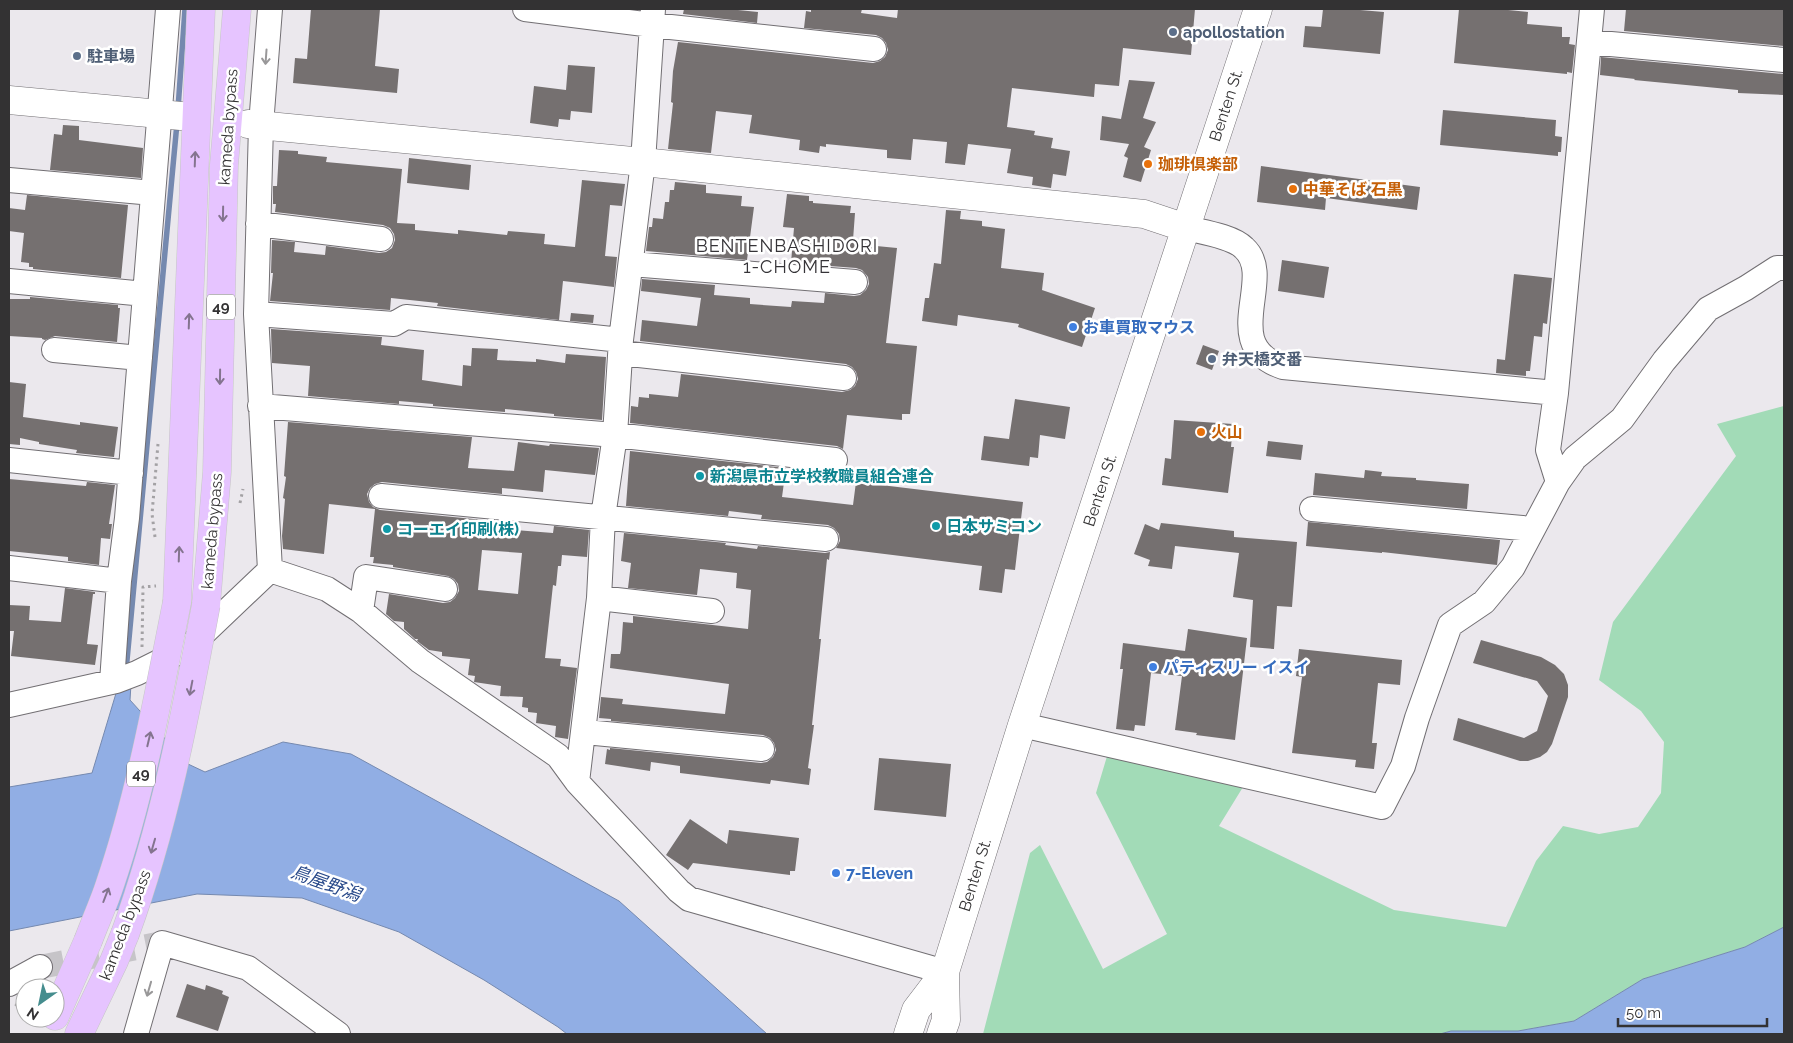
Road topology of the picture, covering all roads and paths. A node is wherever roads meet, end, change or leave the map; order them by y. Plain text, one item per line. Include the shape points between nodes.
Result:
1 (168, 9) edge
2 (201, 9) edge
3 (237, 9) edge
4 (270, 9) edge
5 (525, 9) edge
6 (1258, 9) edge
7 (1592, 9) edge
8 (652, 17) edge
9 (1589, 42) junction
10 (874, 49) dead end
11 (1784, 60) edge
12 (9, 100) edge
13 (170, 115) junction
14 (255, 124) junction
15 (643, 162) junction
16 (9, 180) edge
17 (153, 193) junction
18 (258, 224) junction
19 (1186, 228) junction
20 (381, 239) dead end
21 (631, 264) junction
22 (1784, 268) edge
23 (9, 281) edge
24 (855, 282) dead end
25 (145, 294) junction
26 (256, 314) junction
27 (621, 347) junction
28 (54, 350) dead end
29 (140, 358) junction
30 (844, 378) dead end
31 (1556, 392) junction
32 (260, 406) junction
33 (615, 435) junction
34 (9, 460) edge
35 (835, 460) dead end
36 (131, 474) junction
37 (1558, 482) junction
38 (244, 484) dead end
39 (381, 496) dead end
40 (240, 503) dead end
41 (1312, 509) dead end
42 (603, 518) junction
43 (1533, 529) junction
44 (826, 539) dead end
45 (9, 568) edge
46 (270, 570) junction
47 (119, 581) junction
48 (445, 588) dead end
49 (169, 594) junction
50 (599, 598) junction
51 (704, 606) dead end
52 (361, 611) junction
53 (142, 619) dead end
54 (122, 679) junction
55 (9, 705) edge
56 (1022, 725) junction
57 (585, 732) junction
58 (762, 749) dead end
59 (578, 782) junction
60 (114, 961) junction
61 (40, 967) tunnel mouth
62 (945, 972) junction
63 (9, 984) edge
64 (65, 994) edge
65 (912, 1022) edge
66 (943, 1027) edge
67 (80, 1034) edge
68 (93, 1034) edge
69 (136, 1034) edge
70 (338, 1034) edge

1 - 13 street
49 -> 2 highway, kameda bypass / 49
3 -> 60 highway, kameda bypass / 49, bridge via 224,166 218,472 206,605 181,739 161,822 139,896
4 -> 14 street
5 - 8 street
6 - 19 street, Benten St.
7 - 9 street
8 - 10 street
8 - 15 street
9 - 11 street
9 - 31 street
12 - 13 street
13 - 17 street
14 - 15 street
14 - 18 street
15 - 19 street via 1144,214
15 - 21 street
16 - 17 street
17 - 25 street
18 - 20 street
18 - 26 street
19 - 31 street via 1235,241 1251,256 1254,267 1251,332 1257,350 1271,363 1283,367
19 - 56 street, Benten St.
21 - 24 street
21 - 27 street
22 - 37 street via 1777,268 1708,308 1622,419 1575,458
23 - 25 street
25 - 29 street
26 - 27 street via 394,324 406,317
26 - 32 street
27 - 30 street
27 - 33 street
28 - 29 street
29 - 36 street
31 - 37 street via 1548,450
32 - 33 street
32 - 46 street
33 - 35 street
33 - 42 street
34 - 36 street
36 - 47 street
37 - 43 street
38 - 40 path
39 - 42 street
41 - 43 street
42 - 44 street
42 - 50 street
43 - 56 street via 1513,567 1484,602 1450,625 1403,766 1382,807
45 - 47 street
46 - 52 street via 327,589
46 - 54 street via 189,647
47 - 54 street
48 - 52 street via 366,577
49 - 53 path via 143,587
64 -> 49 highway, kameda bypass / 49, bridge via 110,884 131,814 150,734
50 - 51 street
50 - 57 street
52 - 59 street via 420,661 558,756
54 - 55 street
56 - 62 street, Benten St.
57 - 58 street
57 - 59 street
59 - 62 street via 689,899
60 - 67 highway, kameda bypass / 49
60 - 68 highway
61 - 63 street
62 - 65 street
62 - 66 street
70 -> 69 street via 248,968 162,944

